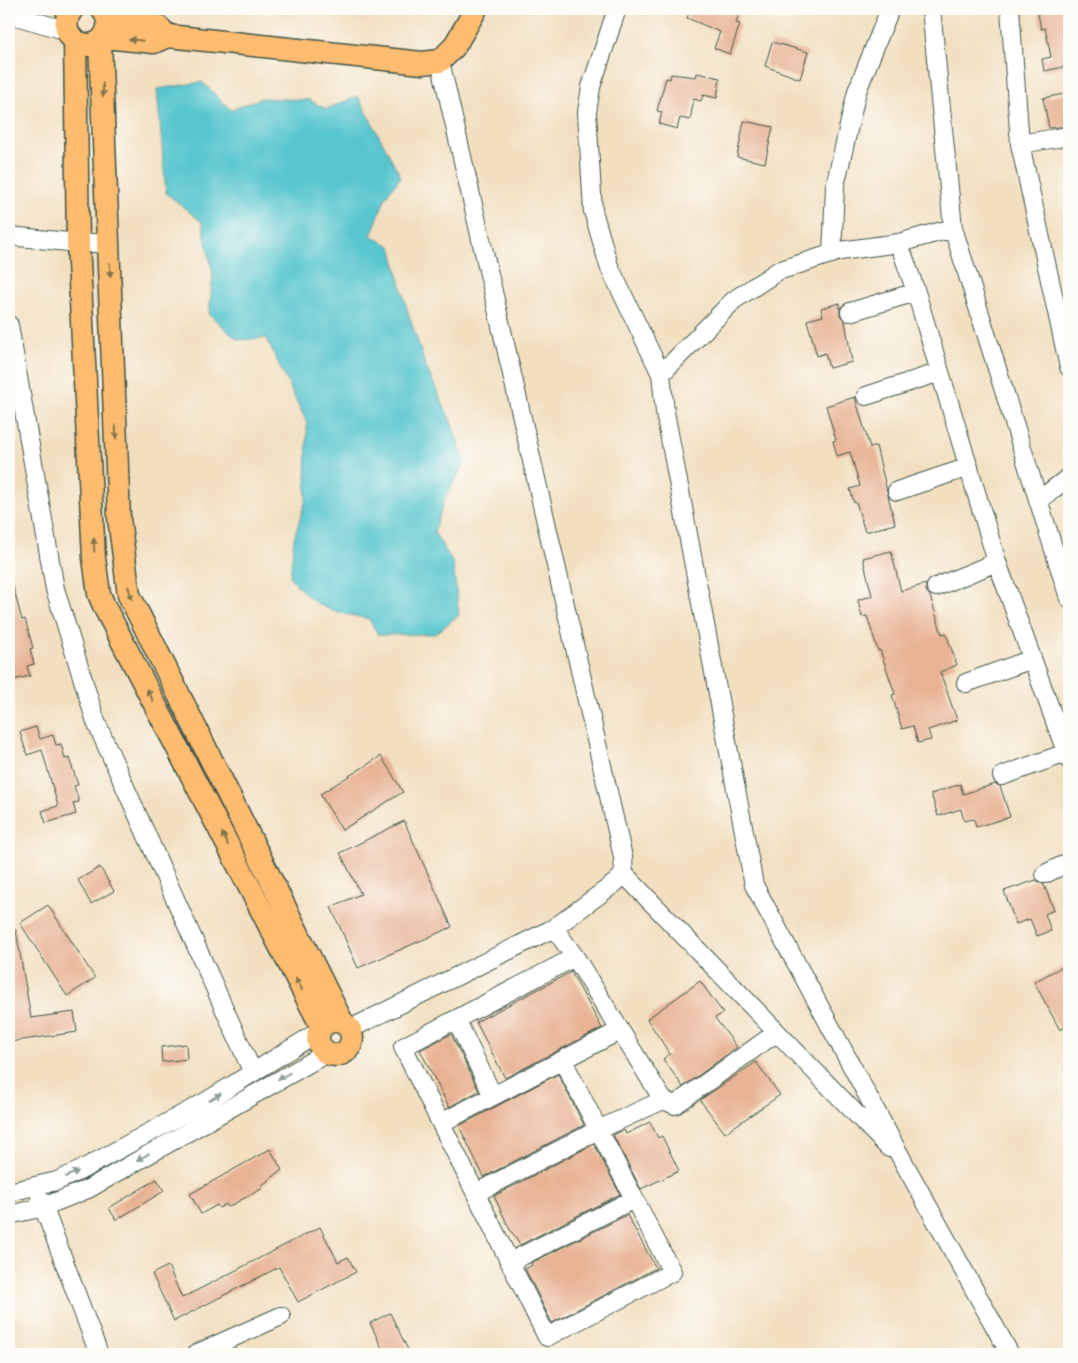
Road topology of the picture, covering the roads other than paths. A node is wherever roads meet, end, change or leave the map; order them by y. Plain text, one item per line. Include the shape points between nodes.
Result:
1 (72, 9) edge
2 (476, 9) edge
3 (617, 9) edge
4 (890, 9) edge
5 (931, 9) edge
6 (1010, 9) edge
7 (9, 14) edge
8 (103, 26) edge
9 (71, 36) junction
10 (440, 60) junction
11 (1069, 136) edge
12 (1020, 144) junction
13 (953, 228) junction
14 (9, 236) edge
15 (78, 243) junction
16 (108, 243) junction
17 (899, 243) junction
18 (832, 254) junction
19 (916, 292) junction
20 (850, 312) dead end
21 (9, 325) edge
22 (1069, 367) edge
23 (940, 372) junction
24 (661, 374) junction
25 (866, 396) dead end
26 (969, 467) junction
27 (1069, 477) edge
28 (897, 491) dead end
29 (1038, 500) junction
30 (997, 562) junction
31 (936, 587) dead end
32 (1069, 598) edge
33 (1032, 659) junction
34 (966, 683) dead end
35 (1066, 748) edge
36 (1002, 776) dead end
37 (1069, 862) edge
38 (624, 874) junction
39 (1045, 874) dead end
40 (554, 928) junction
41 (575, 957) junction
42 (456, 1020) junction
43 (619, 1030) junction
44 (332, 1033) junction
45 (776, 1033) junction
46 (563, 1061) junction
47 (253, 1073) junction
48 (493, 1096) junction
49 (663, 1100) junction
50 (440, 1123) junction
51 (598, 1130) junction
52 (904, 1163) junction
53 (36, 1187) junction
54 (9, 1192) edge
55 (476, 1194) junction
56 (634, 1199) junction
57 (43, 1207) junction
58 (9, 1215) edge
59 (510, 1262) junction
60 (281, 1316) dead end
61 (99, 1354) edge
62 (196, 1354) edge
63 (1010, 1354) edge

1 - 9 main road via 67,19
2 - 10 main road via 454,47
3 - 24 street via 591,87 587,112 593,211 609,266
4 - 18 street via 857,91 835,186
5 - 13 street
6 - 12 street
7 - 9 street
8 - 9 main road via 88,45
8 - 10 main road via 154,42 168,36 422,64
8 -> 16 main road
9 - 15 main road
10 - 38 street
11 - 12 street
12 - 22 street
13 - 17 street
13 - 29 street
14 - 15 street
15 - 16 street
44 -> 15 main road via 99,594 94,558
16 -> 44 main road via 119,518 129,596
17 - 18 street
17 - 19 street
18 - 24 street via 778,271 734,300
19 - 20 street
19 - 23 street
21 - 47 street via 55,589 96,722
23 - 25 street
23 - 26 street
24 - 52 street via 665,412 754,885
26 - 28 street
26 - 30 street
27 - 29 street
29 - 32 street
30 - 31 street
30 - 33 street
33 - 34 street
33 - 35 street
35 - 36 street
37 - 39 street
38 - 40 street
38 - 45 street
40 - 41 street
40 - 44 street
41 - 42 street
41 - 43 street
42 - 48 street
42 - 50 street via 403,1047
43 - 46 street
43 - 49 street
44 - 47 street
44 -> 57 street via 88,1189
45 - 49 street via 675,1105
45 - 52 street
46 - 48 street
46 - 51 street
53 -> 47 street via 81,1170
48 - 50 street
49 - 51 street
50 - 55 street
51 - 55 street
51 - 56 street
52 - 63 street
53 - 54 street
53 - 57 street
55 - 59 street
56 - 59 street
56 - 59 street via 672,1272 547,1337
57 - 58 street
57 - 61 street
60 - 62 street

